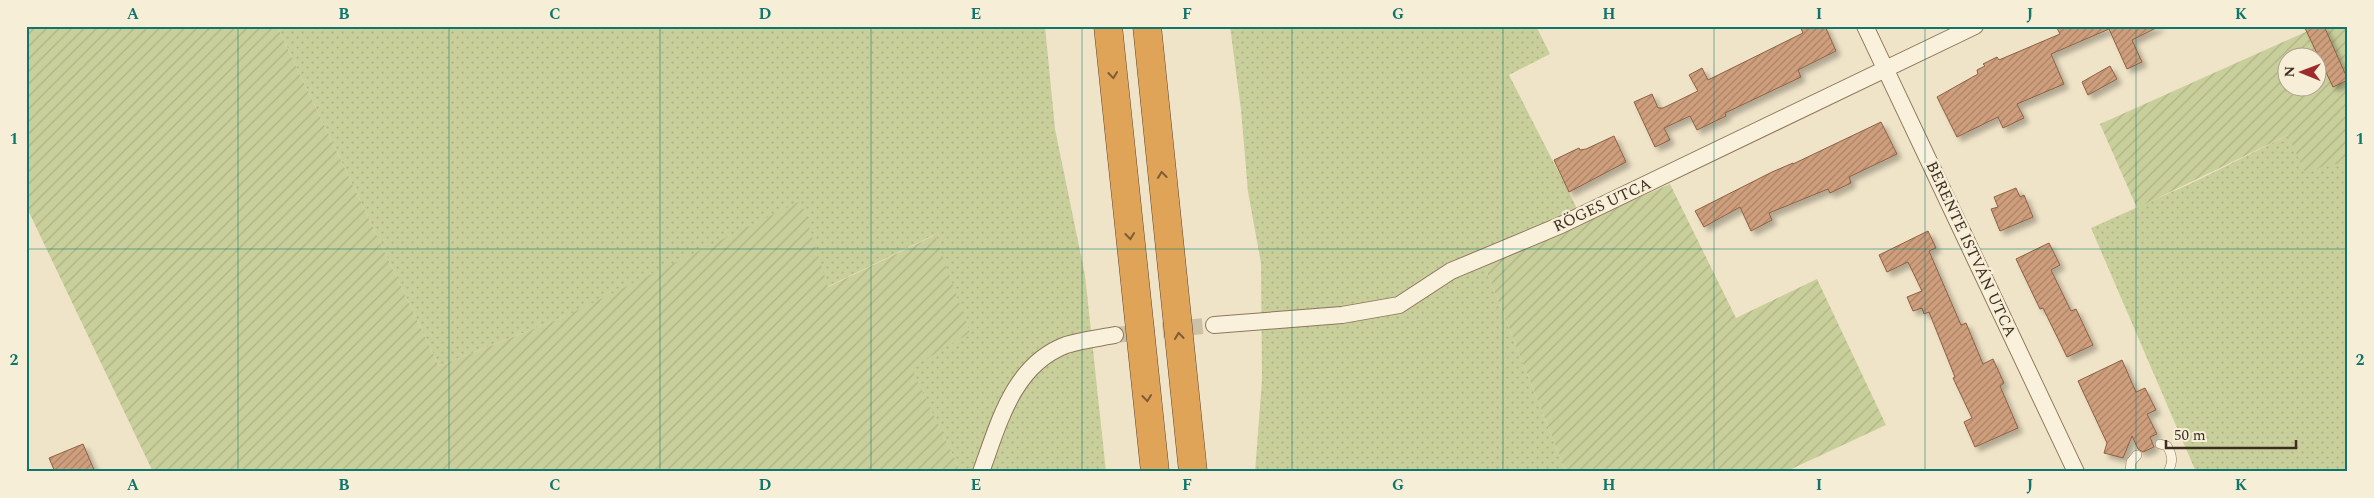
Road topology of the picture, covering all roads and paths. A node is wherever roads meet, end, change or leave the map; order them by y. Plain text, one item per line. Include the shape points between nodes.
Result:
1 (1108, 26) edge
2 (1147, 26) edge
3 (1865, 26) edge
4 (1975, 26) edge
5 (1886, 69) junction
6 (1214, 325) tunnel mouth
7 (1116, 336) tunnel mouth
8 (2160, 444) dead end
9 (2137, 455) dead end
10 (981, 472) edge
11 (1155, 472) edge
12 (1193, 472) edge
13 (2076, 472) edge
14 (2130, 472) edge
15 (2168, 472) edge

1 -> 11 highway
12 -> 2 highway
3 - 5 street, BERENTE ISTVÁN UTCA
4 - 5 street, RÖGES UTCA
5 - 6 street, RÖGES UTCA via 1561,225 1452,272 1399,305 1342,315
5 - 13 street, BERENTE ISTVÁN UTCA
7 - 10 street via 1067,345 1031,366 1011,395
8 - 15 lane via 2167,446 2172,454
9 - 14 lane via 2131,462

